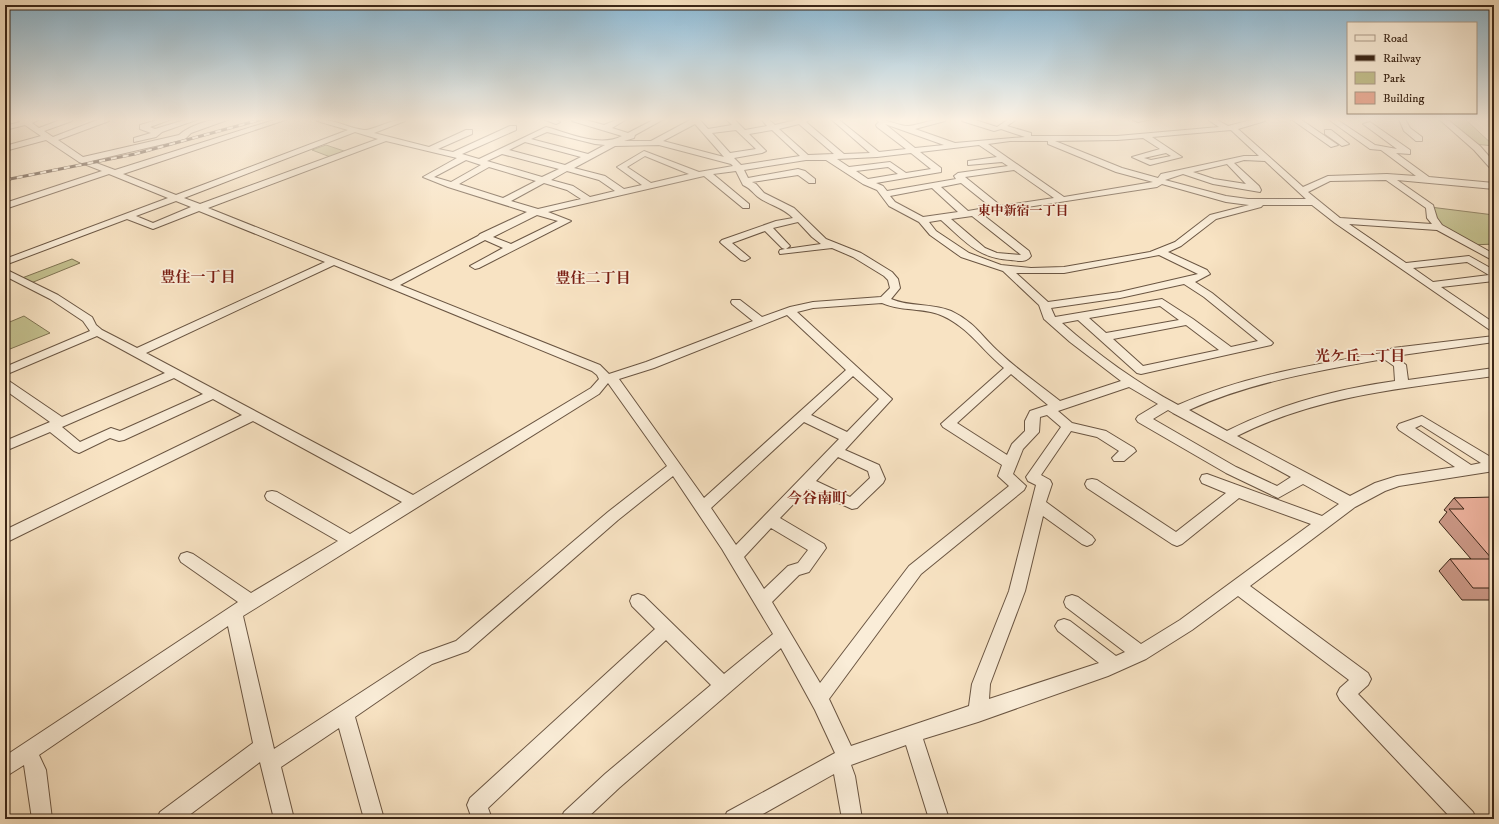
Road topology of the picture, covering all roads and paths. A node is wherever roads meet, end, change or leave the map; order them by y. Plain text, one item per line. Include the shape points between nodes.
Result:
1 (85, 157) edge
2 (87, 157) edge
3 (160, 157) edge
4 (284, 157) edge
5 (335, 157) edge
6 (488, 157) edge
7 (529, 157) edge
8 (584, 157) edge
9 (637, 157) edge
10 (656, 157) edge
11 (719, 157) edge
12 (730, 157) edge
13 (746, 157) edge
14 (818, 157) edge
15 (828, 157) edge
16 (922, 157) edge
17 (1090, 157) edge
18 (1397, 157) edge
19 (1485, 157) edge
20 (464, 158) joint
21 (806, 158) joint
22 (1004, 158) joint
23 (80, 159) junction
24 (1266, 159) joint
25 (479, 162) junction
26 (734, 162) junction
27 (1229, 162) junction
28 (971, 163) dead end
29 (488, 164) junction
30 (1016, 167) junction
31 (566, 168) junction
32 (1494, 168) edge
33 (848, 170) junction
34 (113, 172) junction
35 (1185, 172) junction
36 (702, 174) junction
37 (904, 175) junction
38 (1387, 177) junction
39 (1426, 178) junction
40 (542, 180) junction
41 (964, 180) junction
42 (1159, 180) junction
43 (744, 181) junction
44 (812, 181) dead end
45 (866, 182) junction
46 (451, 185) junction
47 (934, 185) junction
48 (649, 186) junction
49 (1494, 186) edge
50 (1256, 188) junction
51 (1302, 191) junction
52 (622, 192) junction
53 (885, 194) junction
54 (175, 197) junction
55 (587, 199) junction
56 (1062, 200) junction
57 (504, 201) junction
58 (1266, 202) junction
59 (1314, 202) junction
60 (5, 206) edge
61 (746, 206) dead end
62 (200, 207) junction
63 (998, 208) junction
64 (537, 211) junction
65 (969, 212) junction
66 (127, 216) junction
67 (942, 216) junction
68 (800, 219) junction
69 (922, 220) junction
70 (1338, 221) junction
71 (768, 227) junction
72 (1439, 227) junction
73 (483, 236) junction
74 (834, 245) junction
75 (511, 248) junction
76 (1160, 252) junction
77 (744, 258) dead end
78 (1494, 258) edge
79 (335, 261) junction
80 (5, 262) edge
81 (475, 266) dead end
82 (1403, 266) junction
83 (1006, 268) junction
84 (5, 272) edge
85 (1494, 274) edge
86 (1494, 278) edge
87 (1187, 281) junction
88 (393, 284) junction
89 (1431, 285) junction
90 (884, 300) junction
91 (736, 302) dead end
92 (1045, 306) junction
93 (789, 311) junction
94 (1080, 316) junction
95 (760, 321) junction
96 (1052, 321) junction
97 (1189, 321) junction
98 (1494, 328) edge
99 (98, 332) junction
100 (1104, 337) junction
101 (1494, 339) edge
102 (1230, 352) junction
103 (138, 353) junction
104 (1386, 355) junction
105 (1011, 368) junction
106 (854, 369) junction
107 (5, 371) edge
108 (1494, 372) edge
109 (176, 373) junction
110 (605, 379) junction
111 (1130, 382) junction
112 (5, 384) edge
113 (1402, 385) junction
114 (214, 394) junction
115 (1053, 407) junction
116 (1173, 407) junction
117 (254, 415) junction
118 (802, 416) junction
119 (56, 424) junction
120 (1068, 426) junction
121 (1227, 436) junction
122 (848, 438) junction
123 (5, 446) edge
124 (836, 451) junction
125 (1119, 458) dead end
126 (1011, 464) junction
127 (1494, 466) edge
128 (675, 468) junction
129 (1468, 469) junction
130 (1301, 478) junction
131 (1207, 480) dead end
132 (806, 482) junction
133 (1092, 484) dead end
134 (1237, 492) junction
135 (272, 496) dead end
136 (413, 502) junction
137 (1350, 503) junction
138 (1038, 504) junction
139 (702, 508) junction
140 (769, 519) junction
141 (1324, 523) junction
142 (5, 537) edge
143 (1087, 540) dead end
144 (350, 541) junction
145 (734, 556) junction
146 (187, 558) dead end
147 (1237, 586) junction
148 (638, 601) dead end
149 (762, 601) junction
150 (251, 602) junction
151 (1072, 602) dead end
152 (234, 613) junction
153 (1064, 626) dead end
154 (666, 629) junction
155 (784, 635) junction
156 (1140, 654) junction
157 (1114, 665) junction
158 (723, 686) junction
159 (819, 698) junction
160 (978, 713) junction
161 (345, 714) junction
162 (912, 734) junction
163 (28, 751) junction
164 (267, 755) junction
165 (842, 759) junction
166 (5, 766) edge
167 (42, 819) edge
168 (167, 819) edge
169 (284, 819) edge
170 (374, 819) edge
171 (482, 819) edge
172 (571, 819) edge
173 (734, 819) edge
174 (852, 819) edge
175 (939, 819) edge
176 (1466, 819) edge

1 - 23 street
2 - 23 street
3 - 34 street
4 - 54 street
5 - 62 street
6 - 25 street
7 - 31 street
8 - 31 street
9 - 48 street via 621,167
10 - 36 street
11 - 26 street
12 - 26 street
13 - 26 street
14 - 21 street
15 - 33 street
16 - 37 street via 938,170
17 - 42 street via 1119,170
18 - 39 street
19 - 32 street
20 - 25 street
20 - 46 street via 427,177
21 - 26 street
22 - 28 street
22 - 30 street
23 - 34 street
24 - 27 street via 1244,158
24 - 51 street
25 - 29 street
26 - 36 street
26 - 43 street
27 - 35 street
27 - 50 street
29 - 40 street
29 - 46 street
30 - 41 street via 958,176
30 - 56 street
31 - 40 street
31 - 52 street via 602,178
33 - 37 street via 890,164
33 - 45 street
34 - 54 street
34 - 60 street
35 - 42 street via 1164,176
35 - 50 street via 1213,182
36 - 48 street
36 - 61 street
37 - 45 street
38 - 39 street
38 - 51 street via 1328,180
38 - 72 street via 1430,207 1432,218
39 - 49 street
40 - 55 street via 570,188
40 - 57 street
41 - 47 street
41 - 63 street
42 - 56 street via 1157,184
42 - 58 street via 1226,199
43 - 44 street via 798,172
43 - 68 street via 761,195 791,210
45 - 53 street via 880,188
46 - 57 street
47 - 53 street
47 - 65 street
48 - 52 street
50 - 58 street
51 - 59 street
52 - 55 street
53 - 69 street via 892,204
54 - 62 street
54 - 66 street
55 - 64 street
56 - 63 street
57 - 64 street
58 - 59 street
58 - 76 street via 1213,217 1178,244
59 - 70 street
62 - 66 street via 153,226
62 - 79 street
63 - 65 street
64 - 73 street
64 - 75 street via 566,221
65 - 67 street
65 - 67 street via 1026,256 996,256 981,250
66 - 80 street
67 - 69 street
68 - 71 street
68 - 74 street via 815,235
69 - 83 street via 933,234 965,255
70 - 72 street
70 - 82 street
71 - 74 street via 785,249
71 - 77 street via 725,242
72 - 78 street
73 - 75 street
73 - 88 street
74 - 90 street via 857,255 893,280 895,288
75 - 81 street
76 - 83 street via 1064,270 1030,271
76 - 87 street via 1205,274
79 - 88 street
79 - 103 street
82 - 85 street via 1469,259
82 - 89 street
83 - 92 street
84 - 99 street via 54,296 88,319 91,327
86 - 89 street
87 - 92 street via 1120,295
87 - 102 street via 1267,343
88 - 110 street via 596,368 603,373
89 - 98 street
90 - 93 street via 813,305
90 - 105 street via 895,305 930,309 955,318 969,326 995,355
91 - 95 street
92 - 96 street
93 - 95 street
93 - 106 street
94 - 96 street
94 - 97 street via 1162,302
94 - 100 street
95 - 110 street via 650,365
96 - 111 street
97 - 100 street
97 - 102 street
99 - 103 street
99 - 107 street
100 - 102 street via 1141,370
101 - 104 street
103 - 109 street
104 - 113 street via 1400,365
104 - 116 street via 1270,378
105 - 115 street
105 - 126 street via 948,424
106 - 118 street
106 - 122 street via 886,399
108 - 113 street
109 - 114 street
109 - 119 street
110 - 128 street via 614,381
110 - 136 street via 595,391
111 - 115 street
111 - 116 street
112 - 119 street
113 - 121 street via 1336,395 1306,403 1269,415
114 - 117 street
114 - 119 street via 119,437 111,432 79,448
115 - 120 street
115 - 126 street via 1035,414 1032,432 1017,447
116 - 121 street
116 - 130 street via 1143,419 1231,470 1278,493
117 - 136 street
117 - 142 street
118 - 122 street
118 - 139 street
119 - 123 street
120 - 125 street via 1101,434 1129,451
120 - 138 street via 1033,477 1045,484
121 - 130 street
122 - 124 street
124 - 132 street
124 - 132 street via 874,468 878,479 852,504
126 - 159 street via 1005,476 1019,486 915,570
127 - 129 street
127 - 129 street via 1422,420 1404,427
128 - 139 street
128 - 161 street via 613,516 462,646 426,659
129 - 137 street via 1397,481 1380,486
130 - 137 street
131 - 134 street
132 - 140 street
133 - 134 street via 1177,540
134 - 141 street
135 - 144 street
136 - 144 street
137 - 141 street
138 - 143 street
138 - 160 street via 1017,591 980,684
139 - 145 street
140 - 145 street
140 - 149 street via 818,548 803,568 794,570
141 - 147 street
144 - 150 street
145 - 149 street
146 - 150 street
147 - 156 street via 1186,625
147 - 176 street via 1362,679 1346,694
148 - 154 street
149 - 155 street
150 - 152 street
151 - 156 street
152 - 163 street
152 - 164 street
153 - 157 street
154 - 158 street
154 - 171 street via 477,805
155 - 158 street
155 - 159 street
156 - 157 street
157 - 160 street
158 - 172 street
159 - 165 street
160 - 162 street
161 - 164 street
161 - 170 street
162 - 165 street
162 - 175 street
163 - 166 street
163 - 167 street via 36,770
164 - 168 street
164 - 169 street
165 - 173 street
165 - 174 street

